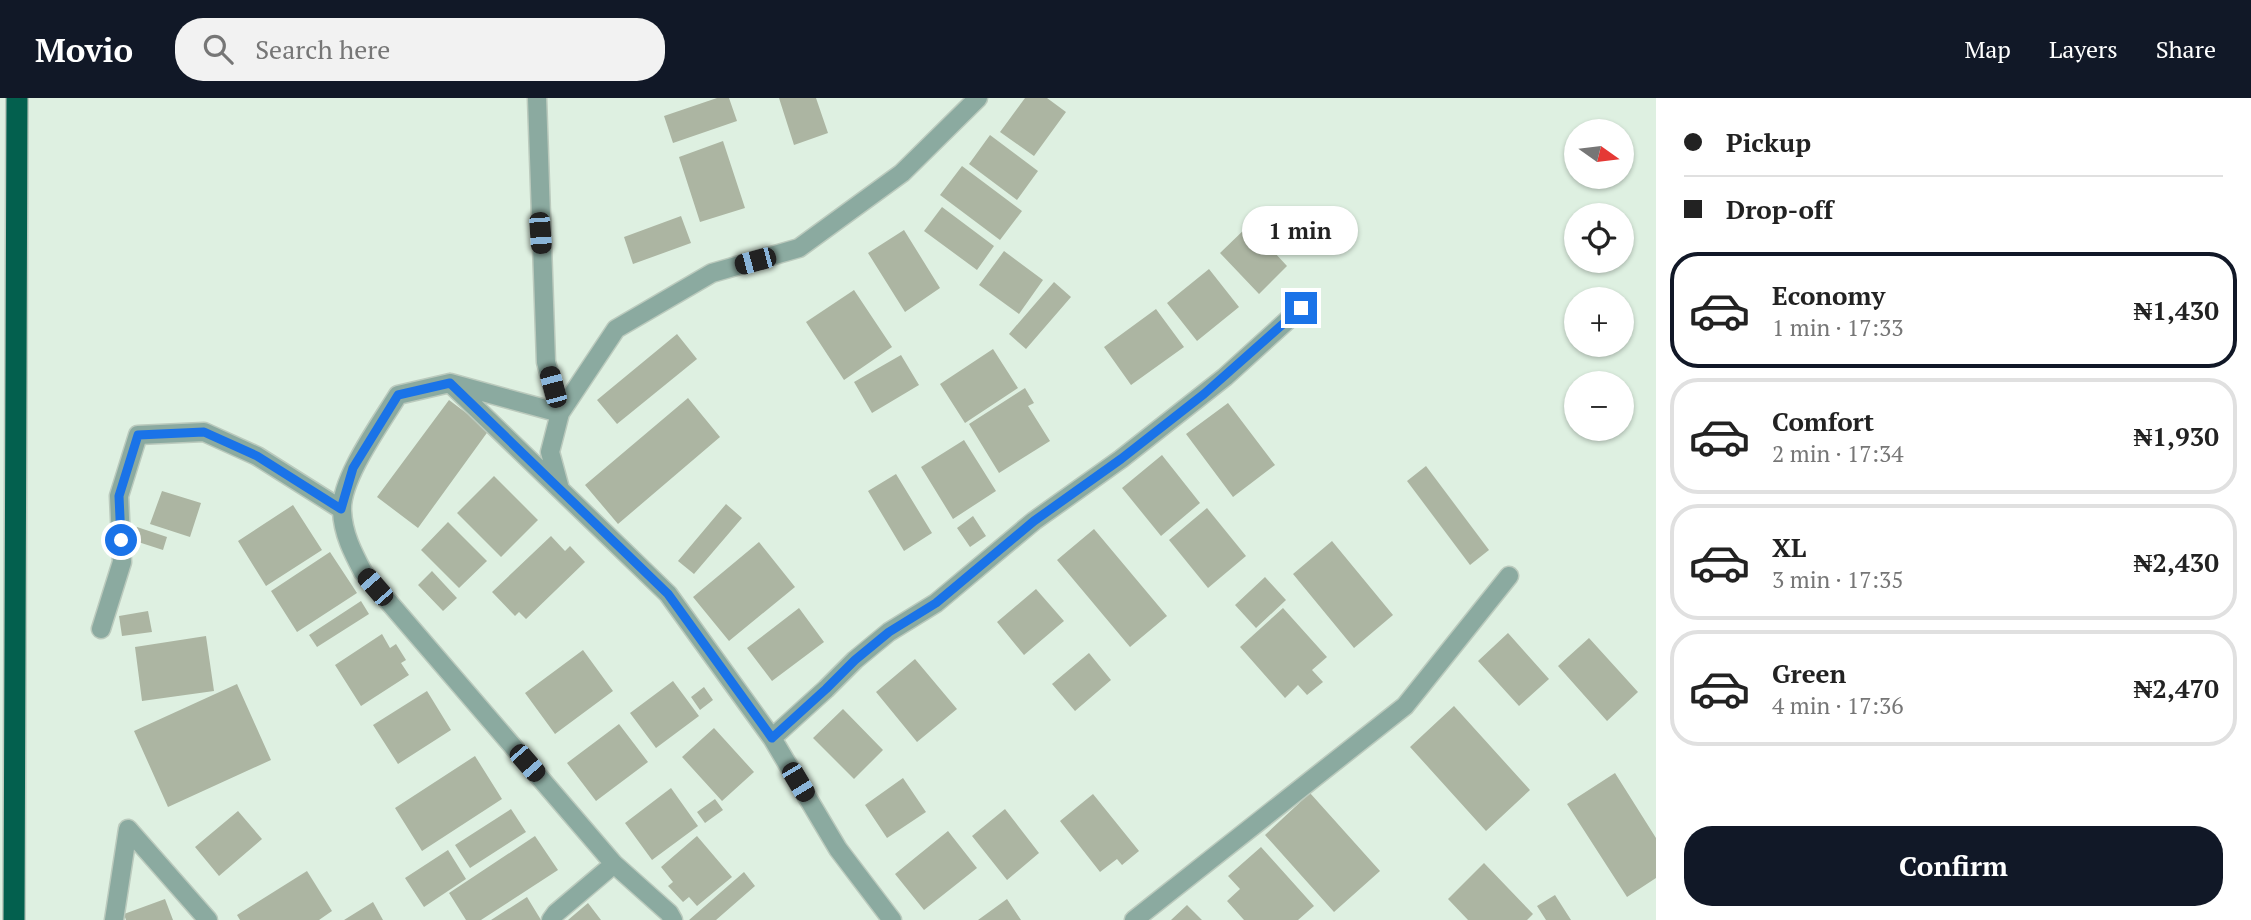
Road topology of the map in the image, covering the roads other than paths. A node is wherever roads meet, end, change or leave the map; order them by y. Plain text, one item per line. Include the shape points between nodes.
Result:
1 (18, 98) edge
2 (537, 98) edge
3 (978, 98) edge
4 (1301, 308) dead end
5 (450, 383) junction
6 (559, 413) junction
7 (560, 489) junction
8 (341, 509) junction
9 (1509, 576) dead end
10 (101, 629) dead end
11 (772, 738) junction
12 (614, 864) junction
13 (14, 920) edge
14 (114, 920) edge
15 (208, 920) edge
16 (551, 920) edge
17 (673, 920) edge
18 (892, 920) edge
19 (1134, 920) edge

1 - 13 highway
2 - 6 street via 546,362
3 - 6 street via 902,173 799,248 712,272 616,329
4 - 11 street via 1215,386 1034,521 936,603 889,632
5 - 6 street
5 - 7 street
5 - 8 street via 398,395 353,468
6 - 7 street via 550,452
7 - 11 street via 668,594
8 - 10 street via 257,456 204,432 138,435 119,496 122,562
8 - 12 street via 347,541 363,572
9 - 19 street via 1405,706
11 - 18 street via 838,849
12 - 16 street
12 - 17 street
14 - 15 street via 128,829

